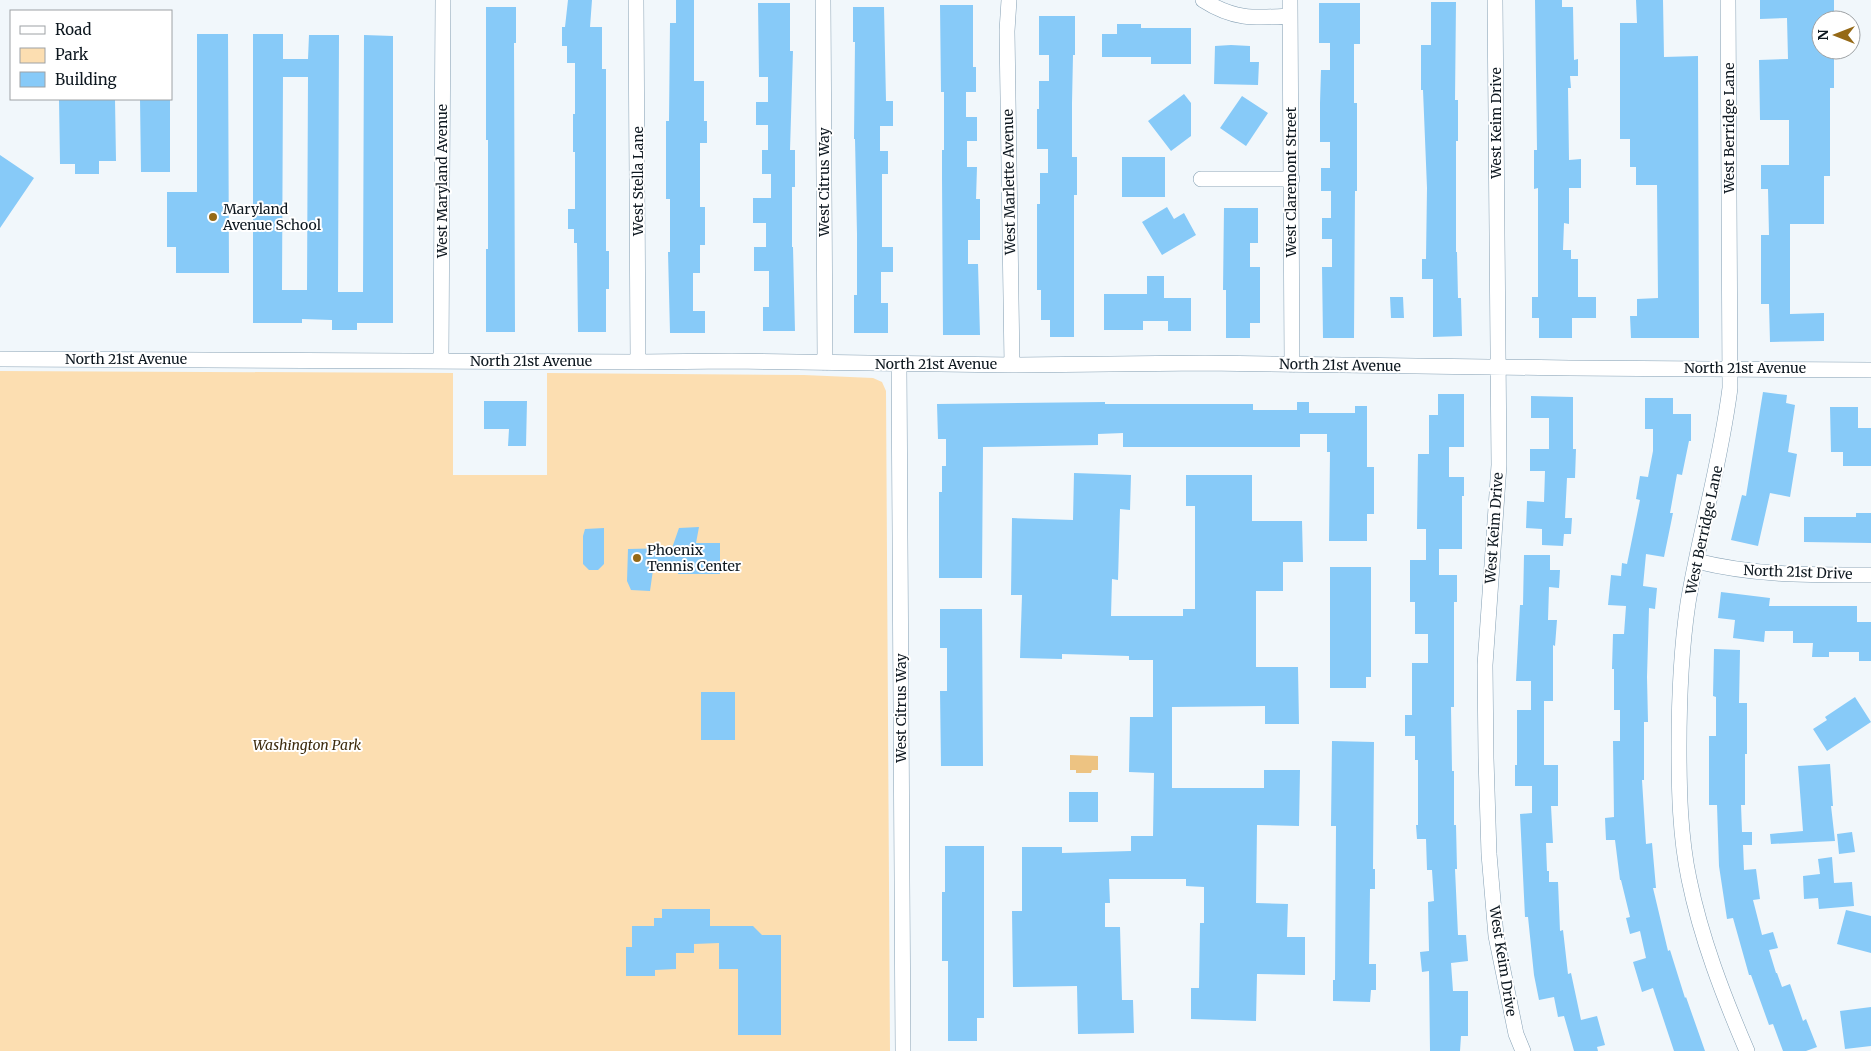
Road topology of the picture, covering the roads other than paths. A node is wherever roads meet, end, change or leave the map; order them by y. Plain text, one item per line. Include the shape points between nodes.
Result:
1 (443, 0) edge
2 (636, 0) edge
3 (823, 0) edge
4 (1009, 0) edge
5 (1203, 0) edge
6 (1290, 0) edge
7 (1495, 0) edge
8 (1728, 0) edge
9 (1290, 16) junction
10 (1201, 179) dead end
11 (1292, 179) junction
12 (0, 358) edge
13 (441, 361) junction
14 (638, 362) junction
15 (825, 363) junction
16 (899, 364) junction
17 (1012, 365) junction
18 (1292, 365) junction
19 (1498, 367) junction
20 (1730, 368) junction
21 (1871, 370) edge
22 (1696, 561) junction
23 (1871, 574) edge
24 (903, 1051) edge
25 (1523, 1051) edge
26 (1747, 1051) edge

1 - 13 street, West Maryland Avenue
2 - 14 street, West Stella Lane
3 - 15 street, West Citrus Way
4 - 17 street, West Marlette Avenue
5 - 9 street via 1235,15
6 - 9 street, West Claremont Street
7 - 19 street, West Keim Drive
8 - 20 street, West Berridge Lane
9 - 11 street, West Claremont Street
10 - 11 street
11 - 18 street, West Claremont Street
12 - 13 street, North 21st Avenue
13 - 14 street, North 21st Avenue
14 - 15 street, North 21st Avenue
15 - 16 street, North 21st Avenue
16 - 17 street, North 21st Avenue
16 - 24 street, West Citrus Way
17 - 18 street, North 21st Avenue
18 - 19 street, North 21st Avenue
19 - 20 street, North 21st Avenue
19 - 25 street, West Keim Drive via 1499,465 1485,665 1489,844 1496,936 1516,1034
20 - 21 street, North 21st Avenue
20 - 22 street, West Berridge Lane via 1726,419
22 - 23 street, North 21st Drive via 1756,573
22 - 26 street, West Berridge Lane via 1683,648 1679,716 1682,828 1700,926

